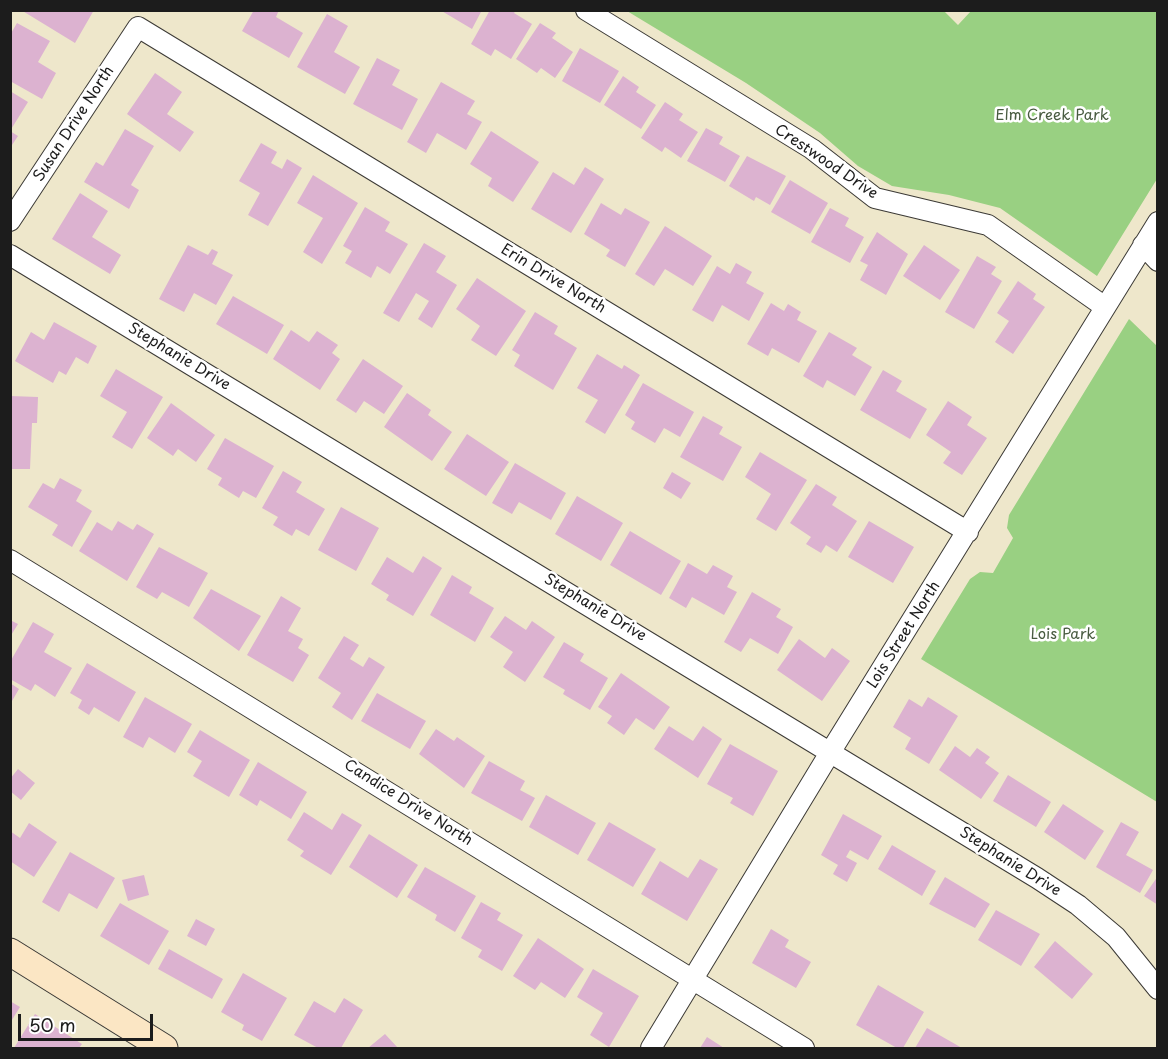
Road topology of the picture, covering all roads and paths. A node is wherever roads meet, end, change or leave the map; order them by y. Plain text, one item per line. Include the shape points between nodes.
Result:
1 (586, 10) edge
2 (138, 27) joint
3 (10, 221) edge
4 (1158, 222) edge
5 (1143, 245) junction
6 (10, 255) edge
7 (1158, 261) edge
8 (1105, 307) junction
9 (968, 532) junction
10 (10, 560) edge
11 (831, 751) junction
12 (10, 952) edge
13 (693, 979) junction
14 (1158, 989) edge
15 (164, 1048) edge
16 (651, 1048) edge
17 (804, 1048) edge

1 - 8 street, Crestwood Drive via 812,149 875,198 988,225
2 - 3 street, Susan Drive North
2 - 9 street, Erin Drive North
4 - 5 street, Lois Street North
5 - 7 street
5 - 8 street, Lois Street North
6 - 11 street, Stephanie Drive
8 - 9 street, Lois Street North
9 - 11 street, Lois Street North
10 - 13 street, Candice Drive North
11 - 13 street, Lois Street North
11 - 14 street, Stephanie Drive via 1078,905 1116,937
12 - 15 street
13 - 16 street, Lois Street North
13 - 17 street, Candice Drive North

